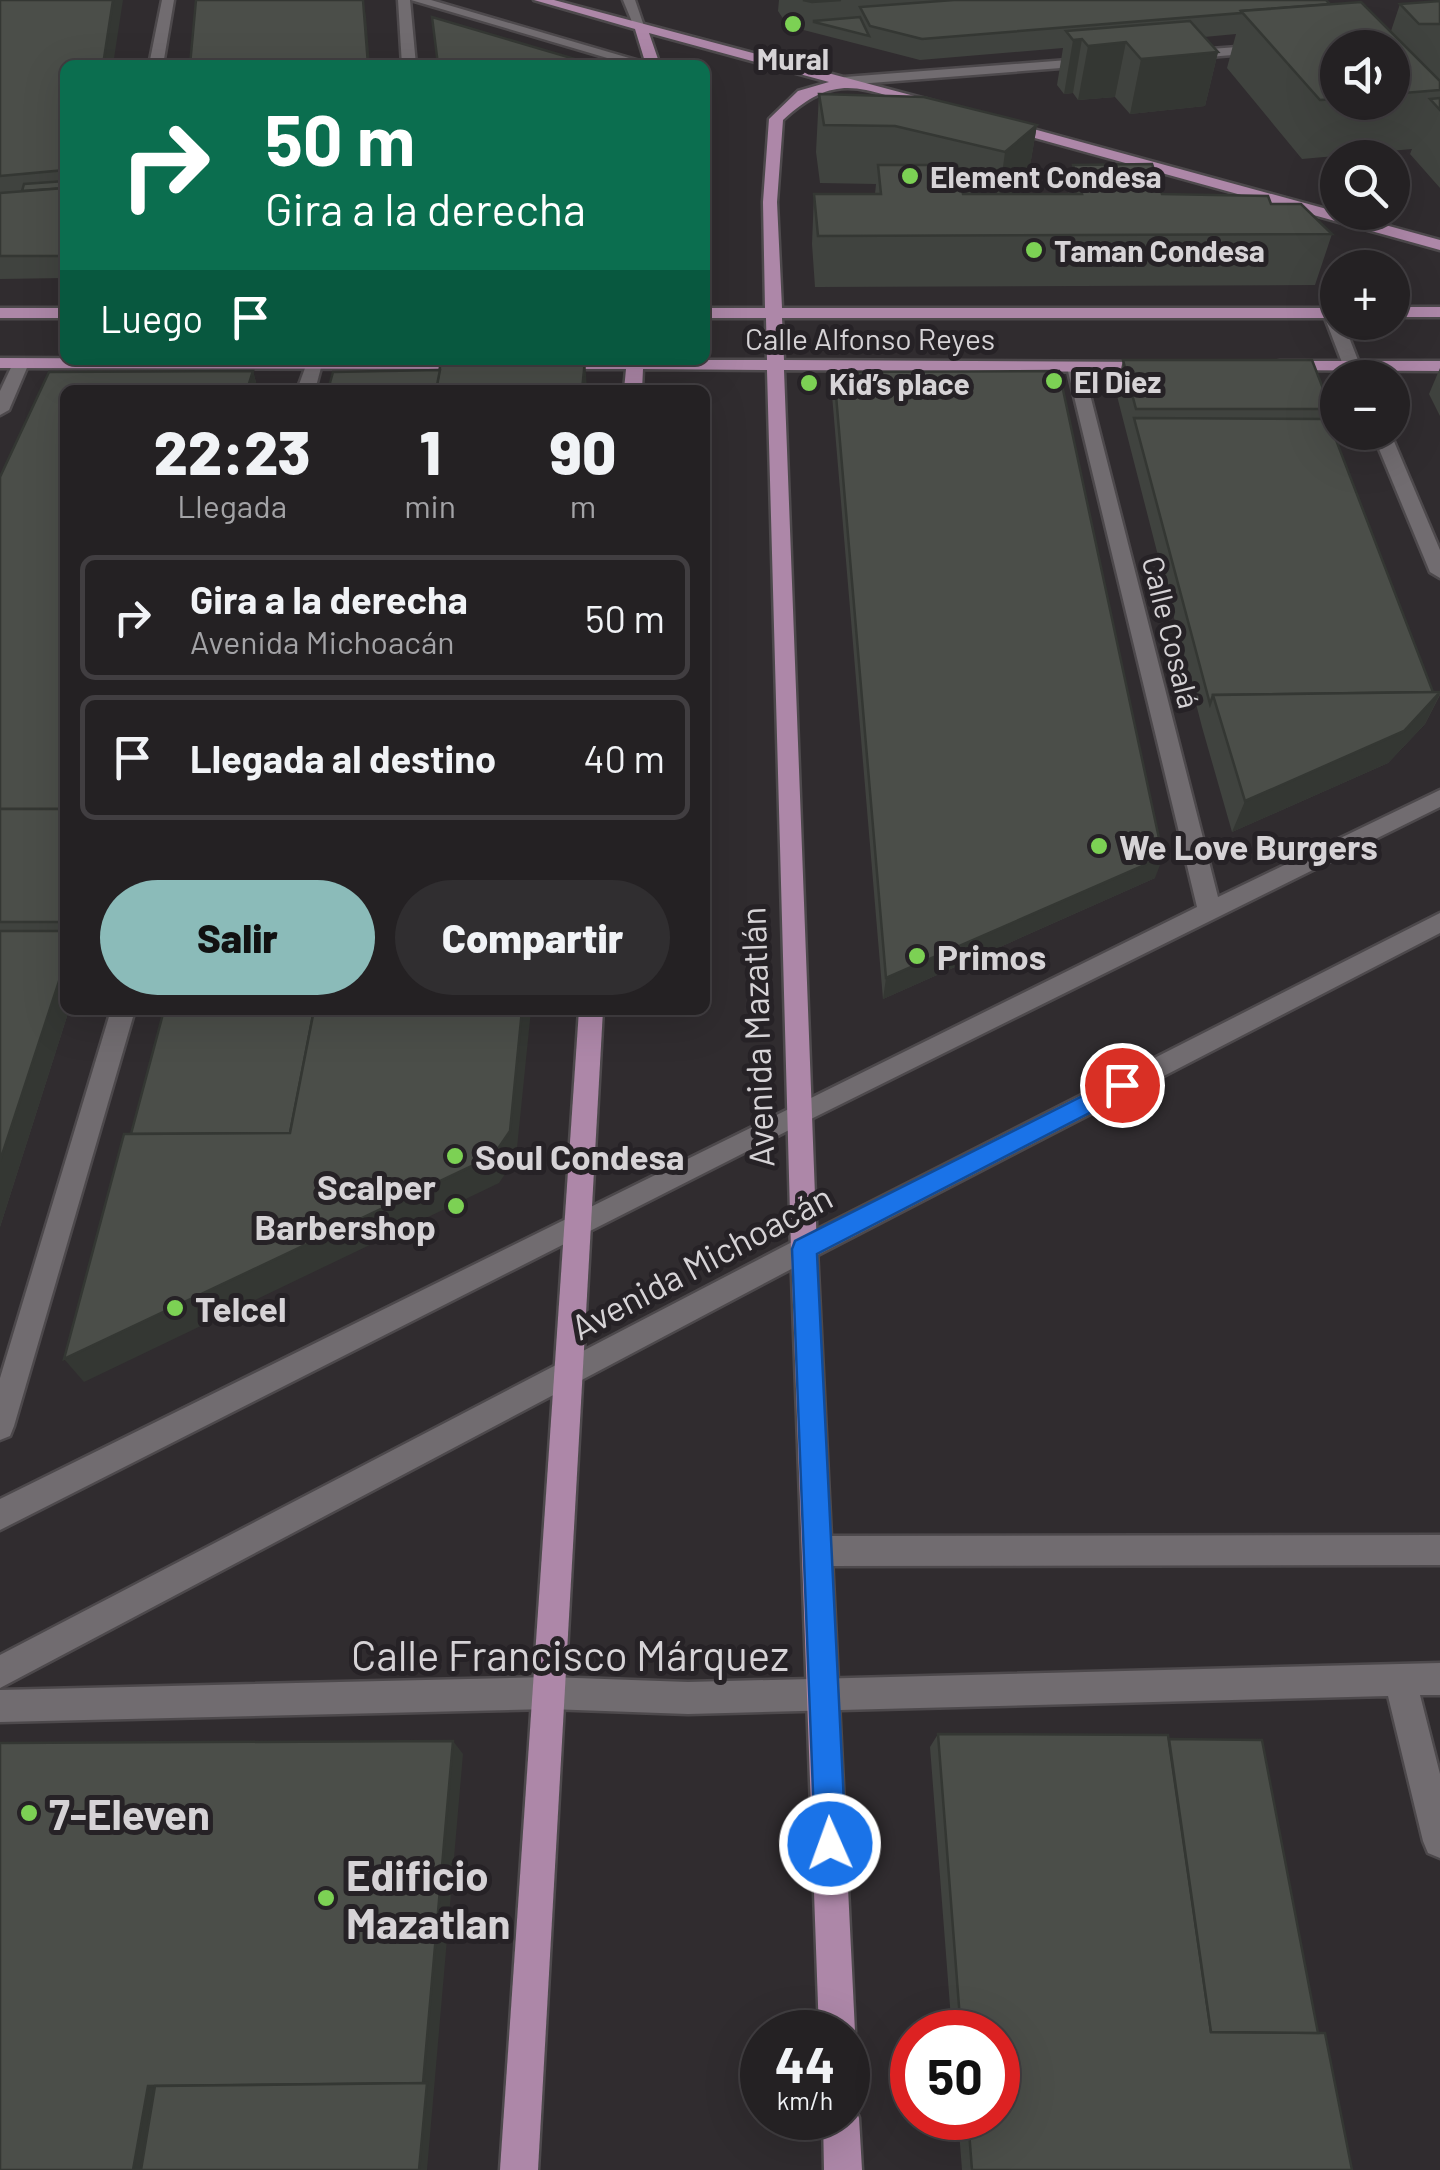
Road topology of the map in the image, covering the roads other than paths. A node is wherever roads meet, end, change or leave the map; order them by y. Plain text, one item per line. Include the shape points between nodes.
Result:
1 (168, 0) edge
2 (404, 0) edge
3 (417, 0) edge
4 (540, 0) edge
5 (629, 0) edge
6 (640, 26) junction
7 (1281, 48) edge
8 (1162, 57) edge
9 (157, 60) edge
10 (408, 60) edge
11 (632, 60) edge
12 (649, 60) edge
13 (1103, 61) edge
14 (845, 81) junction
15 (940, 107) edge
16 (978, 118) edge
17 (1440, 245) edge
18 (0, 312) edge
19 (1410, 312) edge
20 (1440, 312) edge
21 (60, 313) edge
22 (710, 313) edge
23 (772, 313) junction
24 (1320, 313) edge
25 (0, 363) edge
26 (21, 363) junction
27 (60, 363) edge
28 (710, 363) edge
29 (774, 364) junction
30 (1253, 366) edge
31 (1440, 366) edge
32 (1076, 367) junction
33 (1174, 367) edge
34 (1410, 368) edge
35 (1320, 370) edge
36 (0, 410) edge
37 (1388, 450) edge
38 (1440, 572) edge
39 (1440, 798) edge
40 (1210, 912) junction
41 (1440, 922) edge
42 (122, 1015) edge
43 (592, 1015) edge
44 (802, 1111) junction
45 (577, 1223) junction
46 (804, 1249) junction
47 (570, 1372) junction
48 (0, 1426) edge
49 (0, 1515) edge
50 (819, 1550) junction
51 (1440, 1550) edge
52 (0, 1672) edge
53 (1400, 1679) junction
54 (1440, 1679) edge
55 (549, 1693) junction
56 (824, 1694) junction
57 (0, 1706) edge
58 (1440, 1841) edge
59 (837, 2010) edge
60 (842, 2140) edge
61 (519, 2170) edge
62 (843, 2170) edge

1 - 9 street
2 - 10 street
3 - 11 street
4 - 6 main road
5 - 6 street
6 - 12 main road
6 - 14 main road
7 - 8 street
13 - 14 street
14 - 15 main road
14 - 23 main road, Avenida Mazatlán via 802,94 776,119
16 - 17 main road
18 - 21 main road
19 - 20 main road
22 - 23 main road, Calle Alfonso Reyes
23 - 24 main road, Calle Alfonso Reyes
23 - 29 main road, Avenida Mazatlán
25 - 26 main road
26 - 27 main road
26 - 36 street
28 - 29 main road, Calle Alfonso Reyes
29 - 32 main road, Calle Alfonso Reyes
29 - 44 main road, Avenida Mazatlán
30 - 35 main road
31 - 34 main road
32 - 33 main road, Calle Alfonso Reyes
32 - 40 street, Calle Cosalá
37 - 38 street
39 - 40 street
40 - 44 street
41 - 46 street, Avenida Michoacán
42 - 48 street
43 - 45 main road
44 - 45 street
44 - 46 main road, Avenida Mazatlán
45 - 47 main road
45 - 49 street
46 - 47 street, Avenida Michoacán
46 - 50 main road, Avenida Mazatlán
47 - 52 street, Avenida Michoacán
47 - 55 main road
50 - 51 street
50 - 56 main road, Avenida Mazatlán
53 - 54 street, Calle Francisco Márquez
53 - 56 street, Calle Francisco Márquez
53 - 58 street
55 - 56 street, Calle Francisco Márquez
55 - 57 street, Calle Francisco Márquez
55 - 61 main road
56 - 59 main road, Avenida Mazatlán
60 - 62 main road

